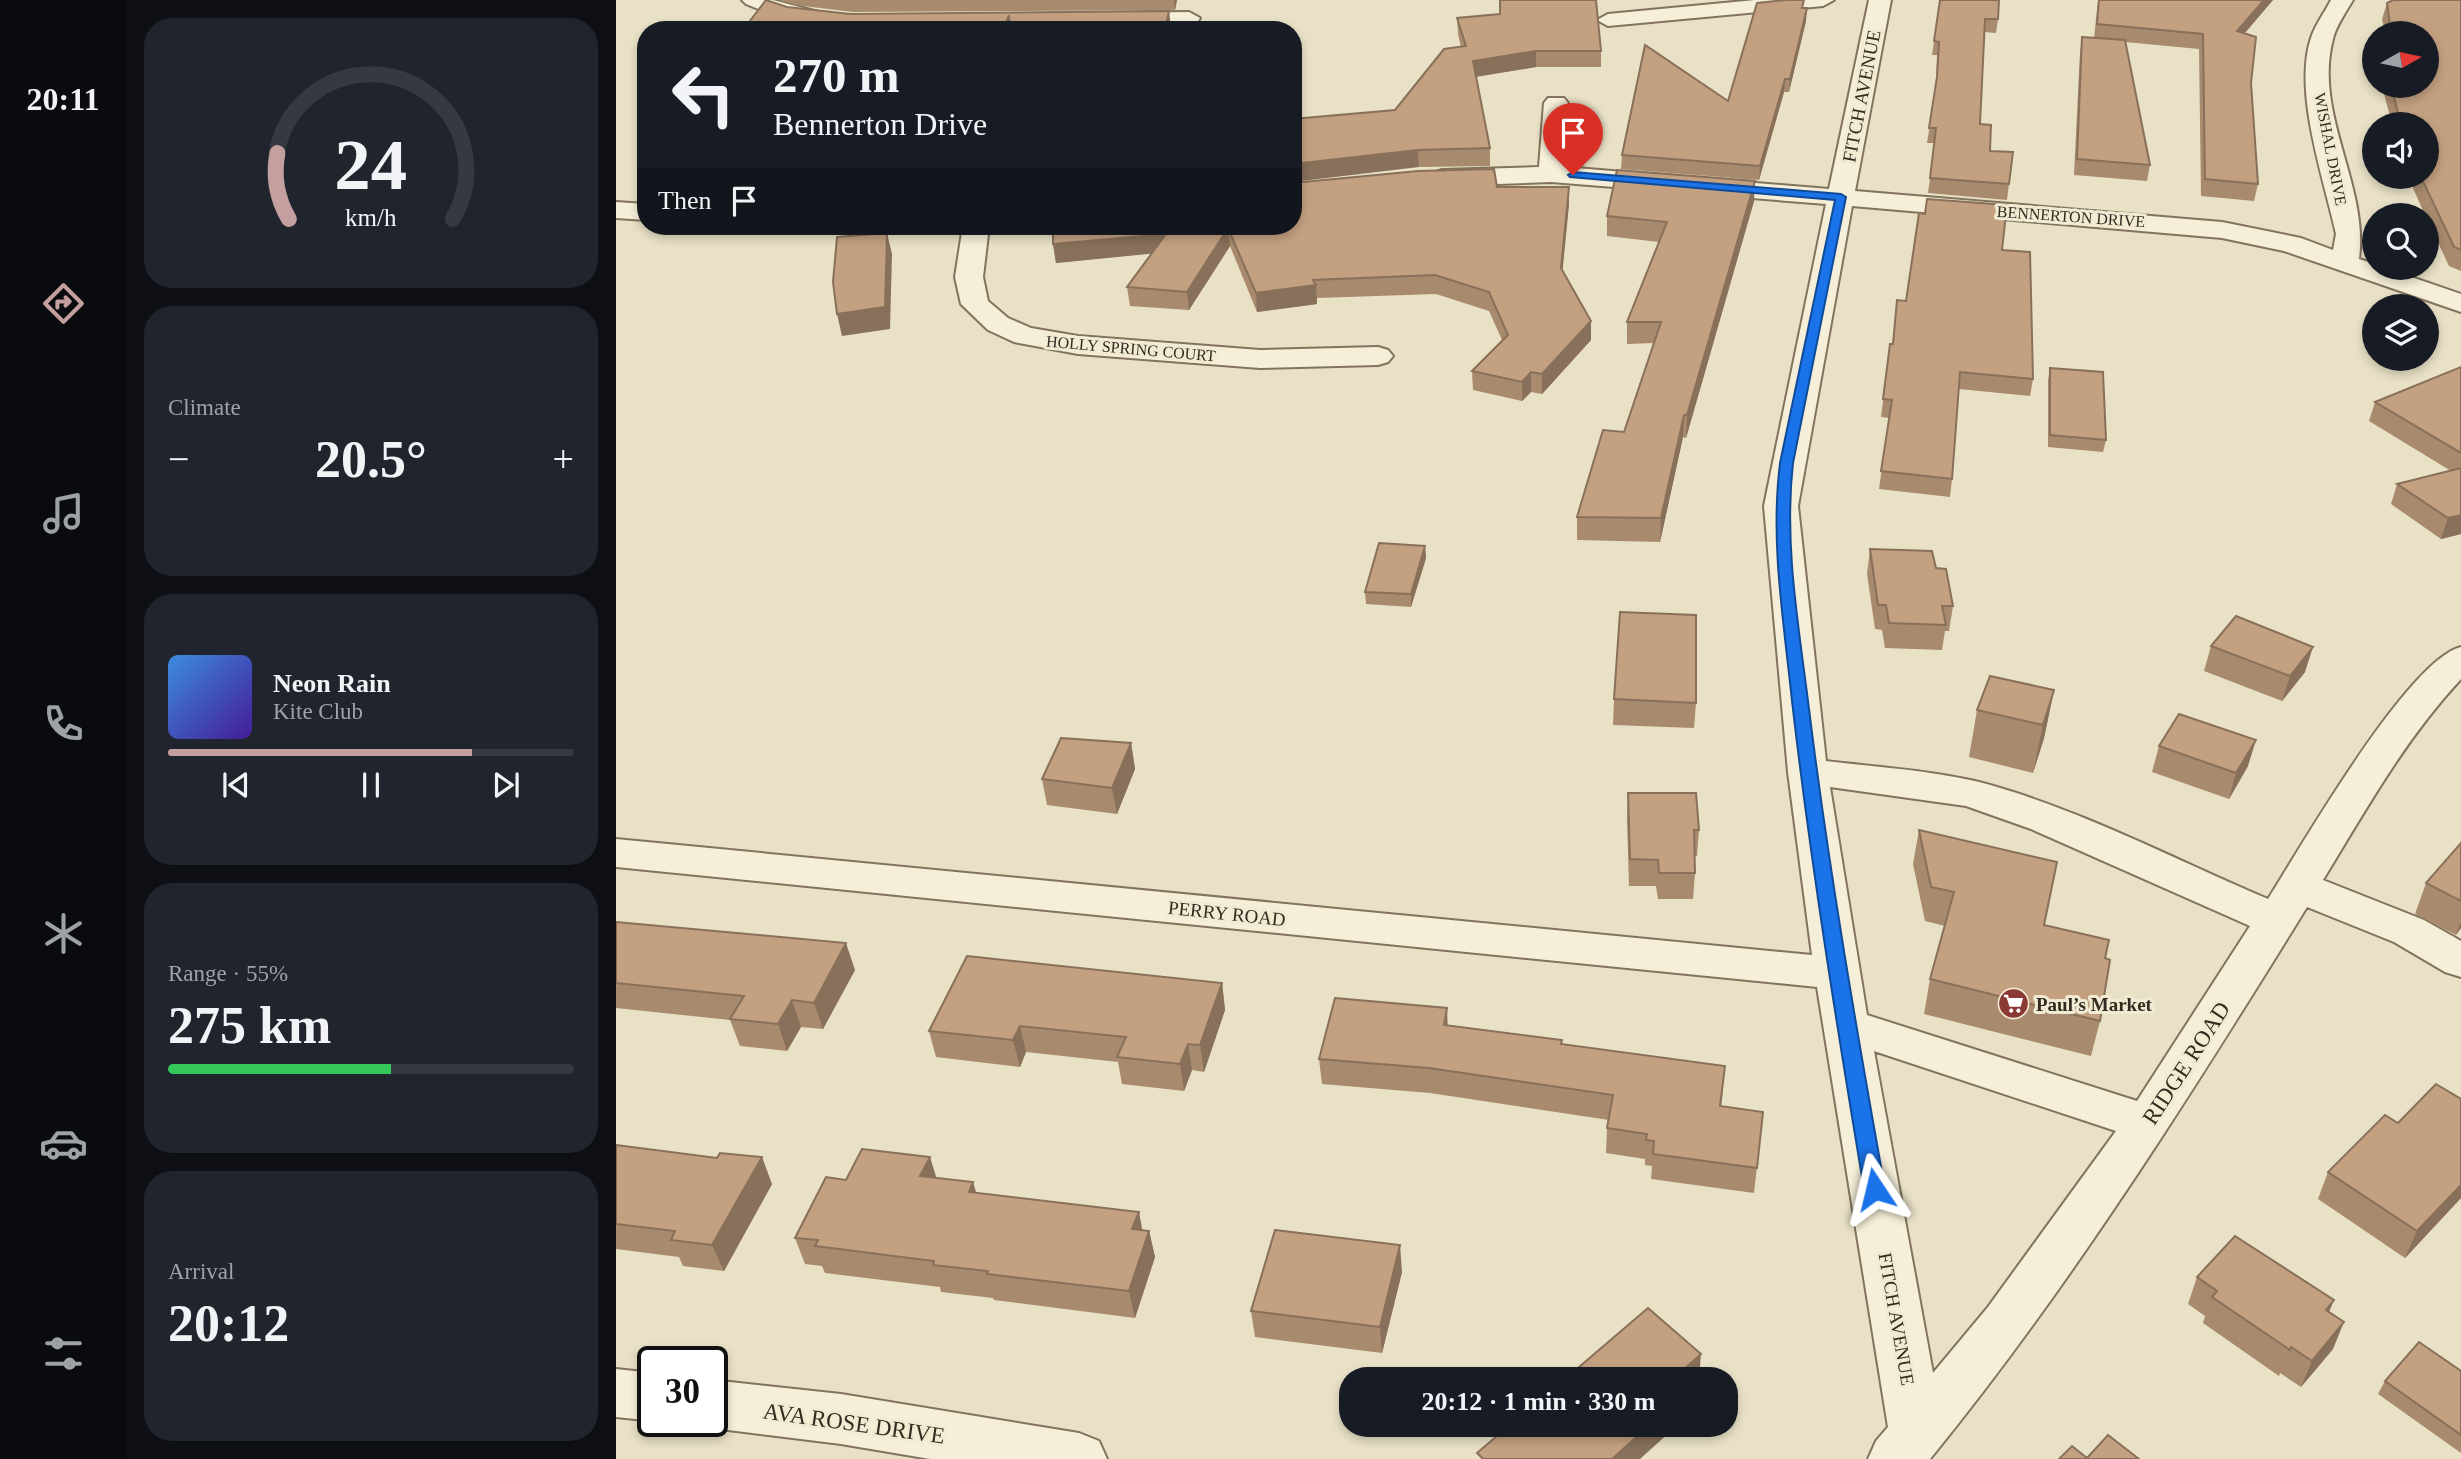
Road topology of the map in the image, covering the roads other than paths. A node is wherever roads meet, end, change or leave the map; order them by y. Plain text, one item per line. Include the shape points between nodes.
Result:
1 (753, 0) edge
2 (1823, 0) edge
3 (1880, 0) edge
4 (2342, 0) edge
5 (1189, 18) dead end
6 (832, 19) edge
7 (1091, 19) edge
8 (1608, 20) dead end
9 (1556, 103) dead end
10 (1551, 174) junction
11 (1419, 178) edge
12 (1841, 197) junction
13 (616, 210) edge
14 (637, 211) edge
15 (975, 235) edge
16 (2345, 261) junction
17 (2461, 304) edge
18 (1378, 356) dead end
19 (2461, 657) edge
20 (1808, 772) junction
21 (616, 853) edge
22 (2288, 904) junction
23 (2461, 961) edge
24 (1838, 973) junction
25 (1846, 1024) junction
26 (2148, 1124) junction
27 (616, 1393) edge
28 (637, 1395) edge
29 (728, 1406) edge
30 (1907, 1448) edge
31 (1079, 1459) edge

1 - 6 street via 791,14
2 - 8 street
3 - 12 street, FITCH AVENUE
4 - 16 street, WISHAL DRIVE via 2322,38 2318,68 2319,102 2349,234
5 - 7 street
9 - 10 street
10 - 11 street, BENNERTON DRIVE
10 - 12 street, BENNERTON DRIVE
12 - 16 street, BENNERTON DRIVE via 2222,230
12 - 20 street, FITCH AVENUE via 1781,506
13 - 14 street
15 - 18 street, HOLLY SPRING COURT via 969,277 975,304 998,324 1024,336 1078,345 1260,359
16 - 17 street, BENNERTON DRIVE
19 - 22 street, RIDGE ROAD via 2385,748
20 - 22 street via 1973,794
20 - 24 street, FITCH AVENUE
21 - 24 street, PERRY ROAD
22 - 23 street via 2409,932
22 - 26 street, RIDGE ROAD
24 - 25 street, FITCH AVENUE
25 - 26 street
25 - 30 street, FITCH AVENUE
26 - 30 street, RIDGE ROAD via 2007,1323
27 - 28 street
29 - 31 street, AVA ROSE DRIVE via 841,1419

